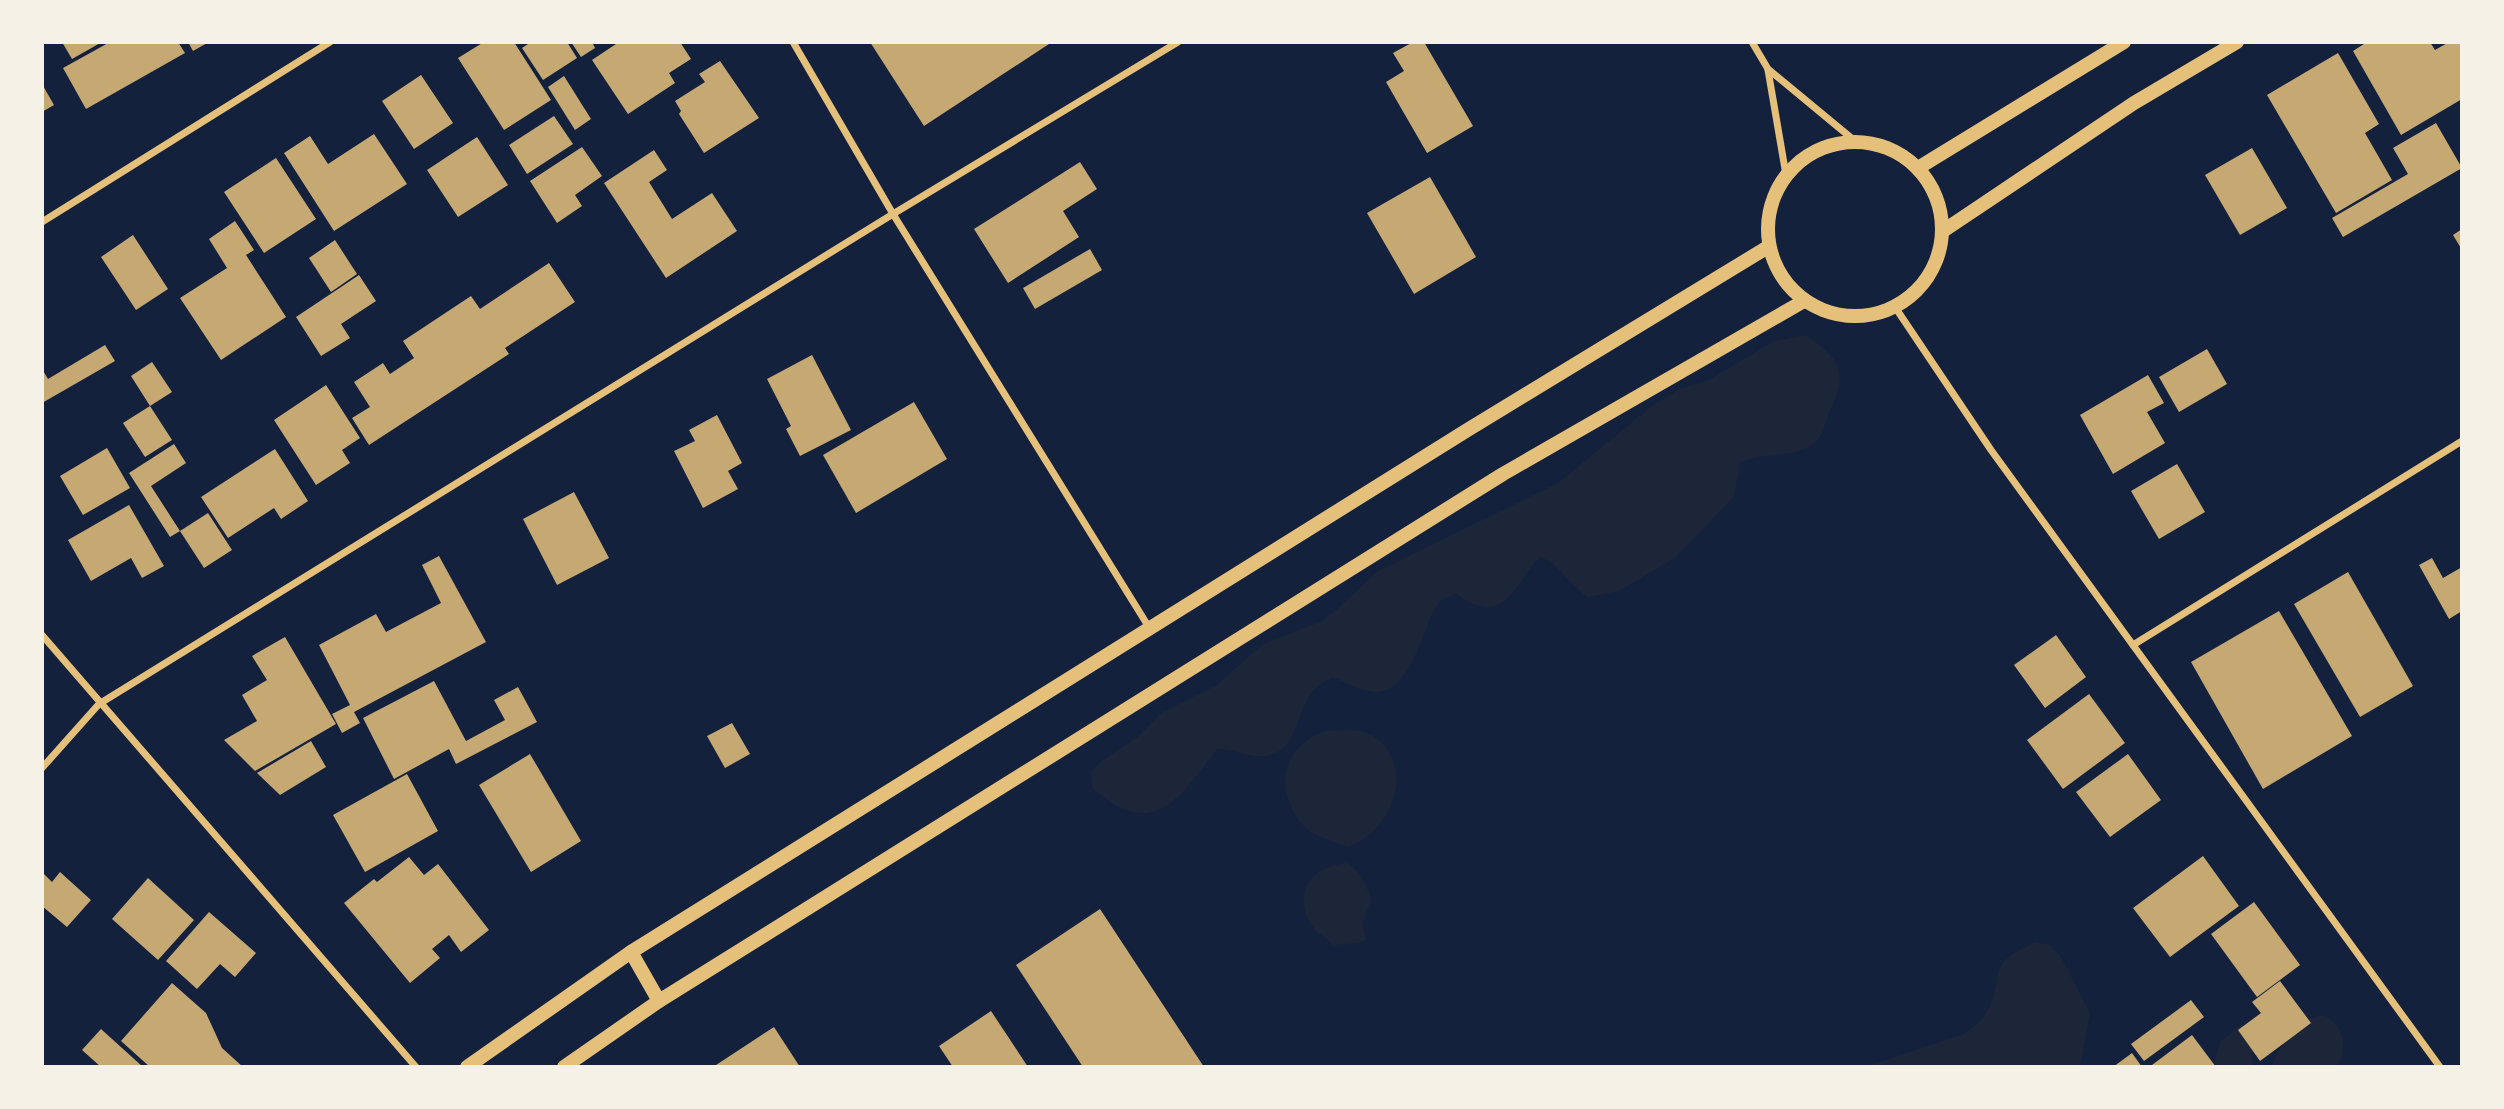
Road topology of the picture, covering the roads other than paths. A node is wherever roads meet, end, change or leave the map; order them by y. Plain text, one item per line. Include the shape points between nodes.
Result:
1 (330, 42) edge
2 (793, 42) edge
3 (1178, 42) edge
4 (1752, 42) edge
5 (2124, 42) edge
6 (2237, 42) edge
7 (1768, 69) junction
8 (1855, 141) junction
9 (1918, 168) junction
10 (1786, 175) junction
11 (893, 214) junction
12 (42, 222) edge
13 (1942, 231) junction
14 (1768, 247) junction
15 (1804, 301) junction
16 (1895, 307) junction
17 (2462, 442) edge
18 (1150, 629) junction
19 (42, 635) edge
20 (2133, 645) junction
21 (99, 704) junction
22 (42, 768) edge
23 (631, 952) junction
24 (659, 1001) junction
25 (2437, 1066) edge
26 (416, 1067) edge
27 (467, 1067) edge
28 (564, 1067) edge

1 - 12 street
2 - 11 street
3 - 11 street
4 - 7 street
5 - 9 main road
6 - 13 main road via 2134,103
7 - 8 street
7 - 10 street
8 - 9 main road via 1889,149
8 - 10 main road via 1817,150
9 - 13 main road via 1940,207
10 - 14 main road via 1770,209
11 - 18 street
11 - 21 street
13 - 16 main road via 1937,262 1920,288
14 - 15 main road via 1781,278
14 - 18 main road
15 - 16 main road via 1833,315 1865,317
15 - 24 main road via 1503,474
16 - 20 street via 1991,450
17 - 20 street
18 - 23 main road
19 - 21 street
20 - 25 street
21 - 22 street
21 - 26 street
23 - 24 main road
23 - 27 main road
24 - 28 main road

